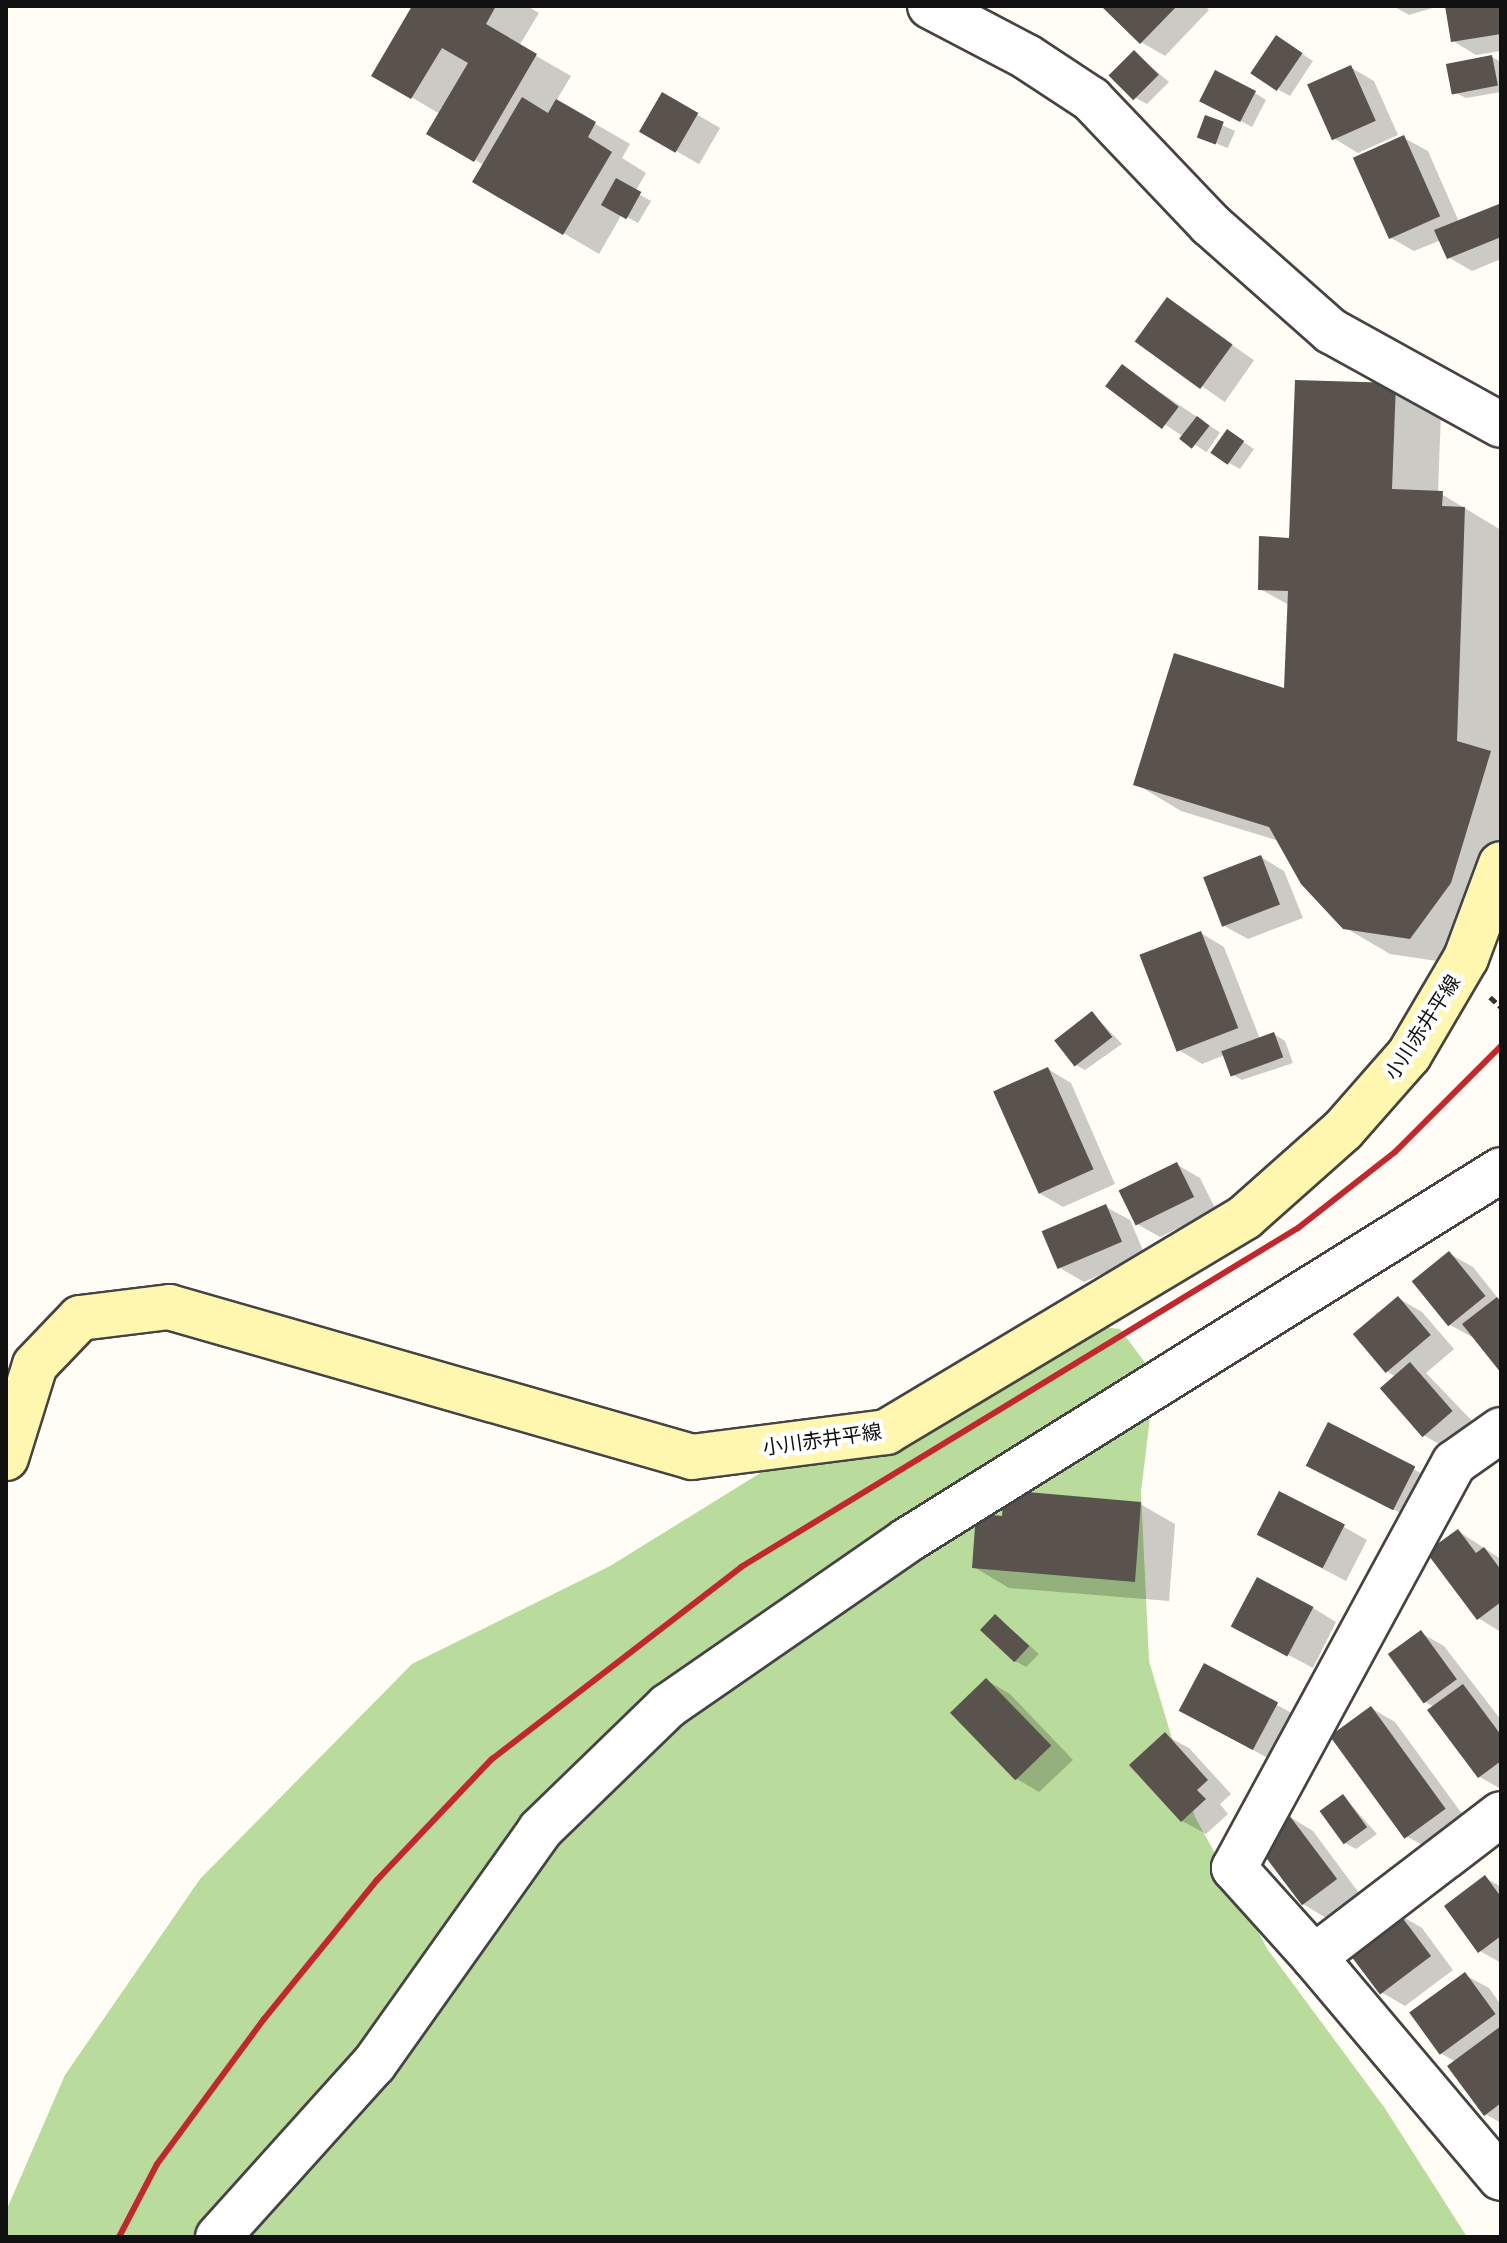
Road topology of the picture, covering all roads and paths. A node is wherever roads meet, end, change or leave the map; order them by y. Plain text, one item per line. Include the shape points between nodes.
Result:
1 (930, 6) edge
2 (1501, 425) edge
3 (1501, 864) edge
4 (1501, 1170) edge
5 (1501, 1430) edge
6 (6, 1458) edge
7 (1501, 1814) edge
8 (1314, 1957) junction
9 (1501, 2178) edge
10 (218, 2237) edge

1 - 2 street via 1027,57 1091,99 1210,224 1331,331
3 - 6 main road, 小川赤井平線 via 1472,947 1409,1055 1343,1130 1245,1217 886,1432 692,1457 169,1307 80,1318 35,1365
4 - 10 street via 906,1541 668,1706 540,1830 374,2064
5 - 8 street via 1454,1463 1234,1868
7 - 8 street
8 - 9 street

